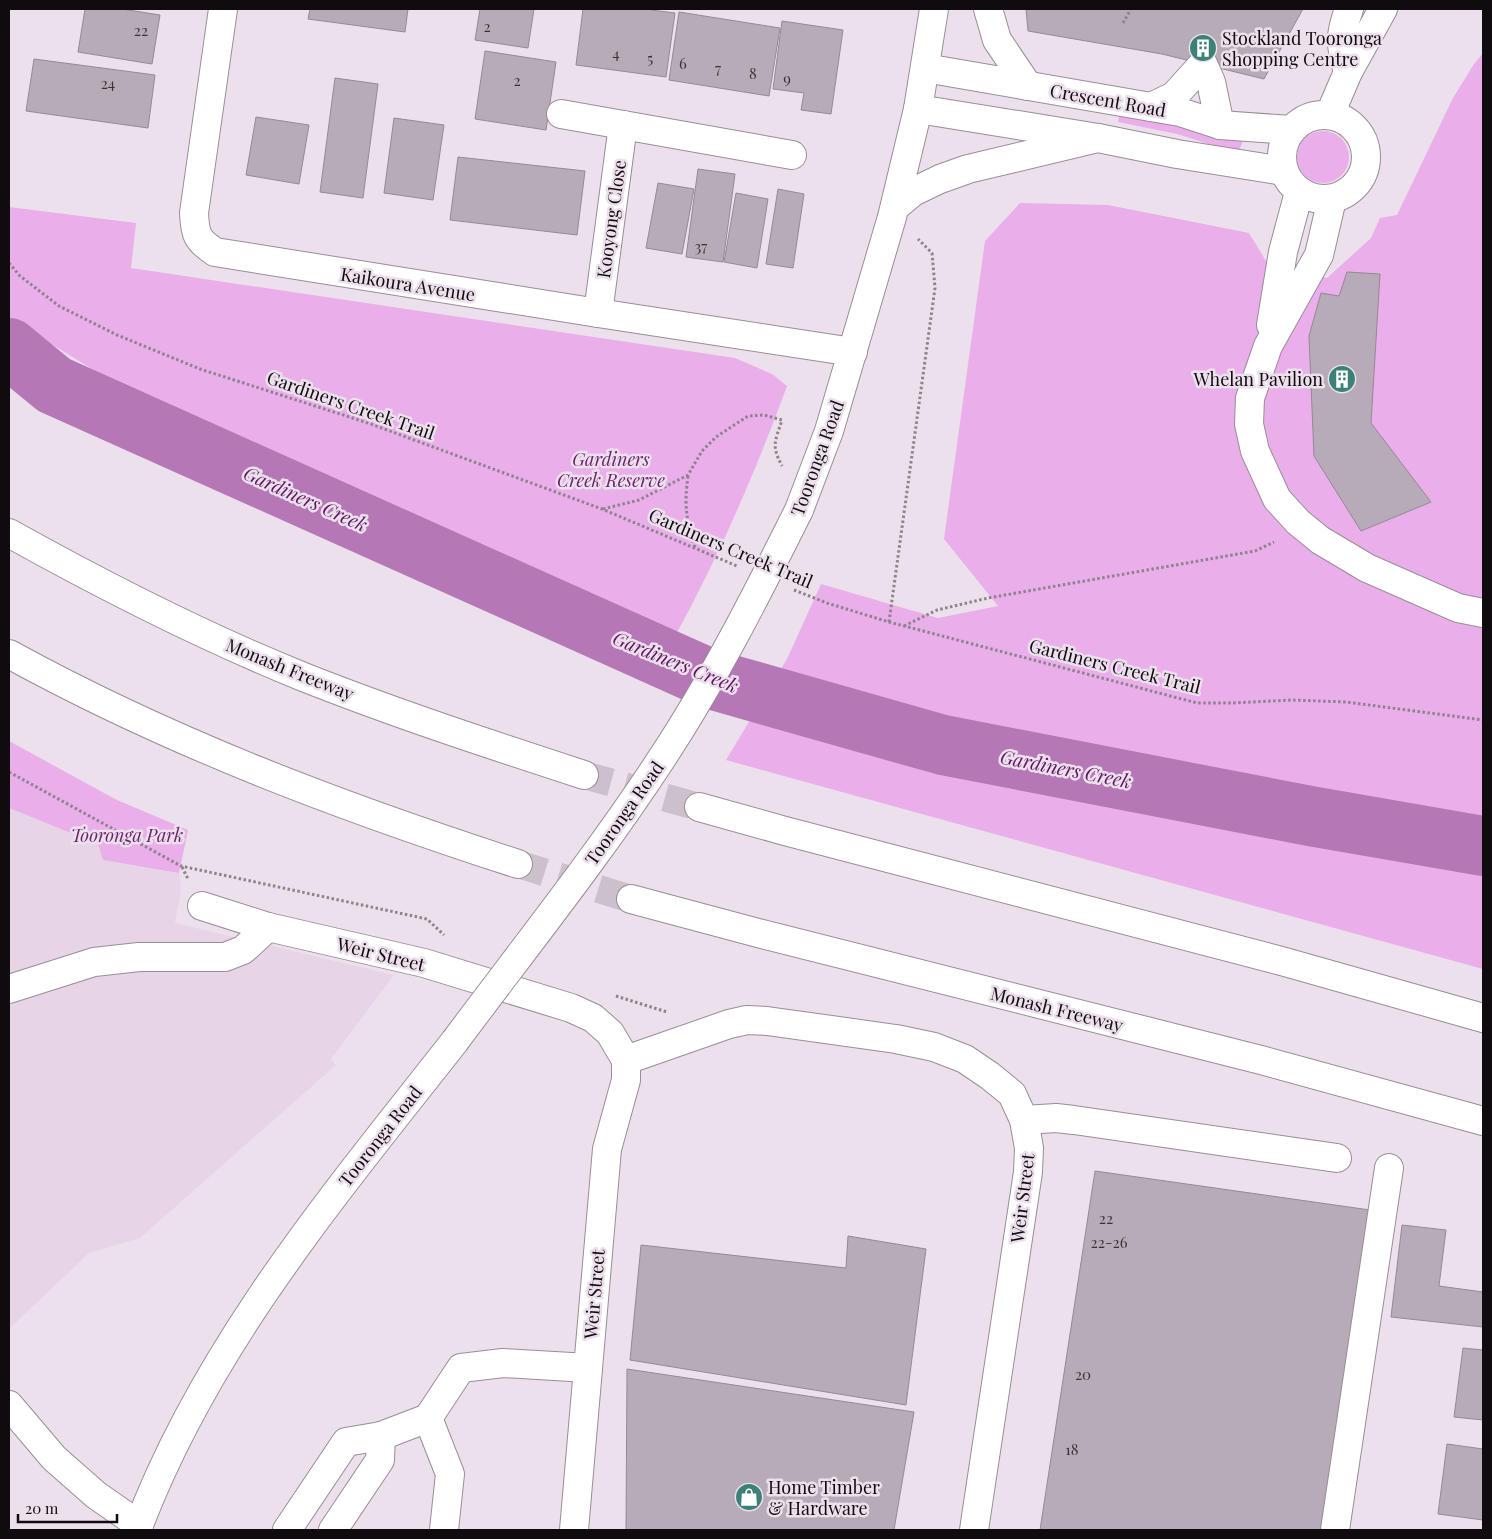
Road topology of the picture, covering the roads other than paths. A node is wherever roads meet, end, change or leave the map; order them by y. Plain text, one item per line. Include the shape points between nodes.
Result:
1 (222, 9) edge
2 (934, 9) edge
3 (988, 9) edge
4 (1348, 9) edge
5 (1385, 10) edge
6 (925, 68) junction
7 (1348, 72) junction
8 (1028, 86) junction
9 (1151, 107) junction
10 (918, 109) junction
11 (561, 114) dead end
12 (1330, 114) junction
13 (1220, 125) junction
14 (623, 126) junction
15 (1291, 130) junction
16 (1098, 138) junction
17 (792, 155) dead end
18 (1292, 181) junction
19 (1332, 199) junction
20 (895, 207) junction
21 (598, 313) junction
22 (1268, 346) junction
23 (853, 352) junction
24 (9, 533) edge
25 (1483, 613) edge
26 (9, 654) edge
27 (584, 776) tunnel mouth
28 (699, 807) tunnel mouth
29 (518, 864) tunnel mouth
30 (631, 898) tunnel mouth
31 (202, 906) dead end
32 (268, 926) junction
33 (9, 989) edge
34 (1483, 1018) edge
35 (626, 1060) junction
36 (1024, 1120) junction
37 (1483, 1121) edge
38 (1337, 1158) dead end
39 (1389, 1168) dead end
40 (588, 1368) junction
41 (9, 1405) edge
42 (428, 1418) junction
43 (380, 1436) junction
44 (138, 1528) edge
45 (287, 1530) edge
46 (333, 1530) edge
47 (444, 1530) edge
48 (574, 1530) edge
49 (974, 1530) edge
50 (1335, 1530) edge

1 - 21 main road, Kaikoura Avenue via 194,213 195,232 202,243 215,252 232,256
2 - 6 main road, Tooronga Road
3 - 8 main road via 997,40
4 - 7 main road via 1342,28 1342,48
5 - 7 main road
6 - 8 main road, Crescent Road
6 - 10 main road, Tooronga Road
7 - 12 main road
8 - 9 main road, Crescent Road
9 - 13 main road, Crescent Road
9 - 13 main road via 1174,96 1203,64
10 - 16 main road
10 - 20 main road, Tooronga Road
11 - 14 main road
12 - 15 main road via 1308,117
12 - 19 main road via 1344,119 1356,129 1364,141 1367,156 1357,184 1346,194
13 - 15 main road, Crescent Road
14 - 17 main road
14 - 21 main road, Kooyong Close
15 - 18 main road via 1282,150
16 - 18 main road
16 - 20 main road via 968,169 913,192
18 - 19 main road via 1315,198
18 - 22 main road
19 - 22 main road via 1319,255
20 - 23 main road, Tooronga Road
21 - 23 main road, Kaikoura Avenue
22 - 25 main road via 1250,398 1249,424 1255,451 1277,499 1320,540 1367,568 1458,608
23 - 44 main road, Tooronga Road, bridge via 829,431 799,510 731,641 663,757 566,895 337,1191 251,1312 186,1419
24 - 27 main road, Monash Freeway via 170,618 301,676
26 - 29 main road via 119,711 256,771
28 - 34 main road via 1285,962
30 - 37 main road, Monash Freeway via 1261,1060
31 - 32 main road, Weir Street
32 - 33 main road via 243,950 225,957 139,957 94,962
32 - 35 main road, Weir Street via 424,963 571,1008 593,1018 610,1033
35 - 36 main road, Weir Street via 747,1020 896,1039 934,1047 965,1059 1012,1094
35 - 40 main road, Weir Street via 626,1080 607,1149
36 - 38 main road via 1056,1118
36 - 49 main road, Weir Street via 1029,1148 1028,1172
39 - 50 main road
40 - 42 main road via 503,1363 461,1368
40 - 48 main road, Weir Street
41 - 44 main road via 54,1458
42 - 43 main road
42 - 47 main road via 450,1474
43 - 45 main road via 346,1442
43 - 46 main road via 380,1460

